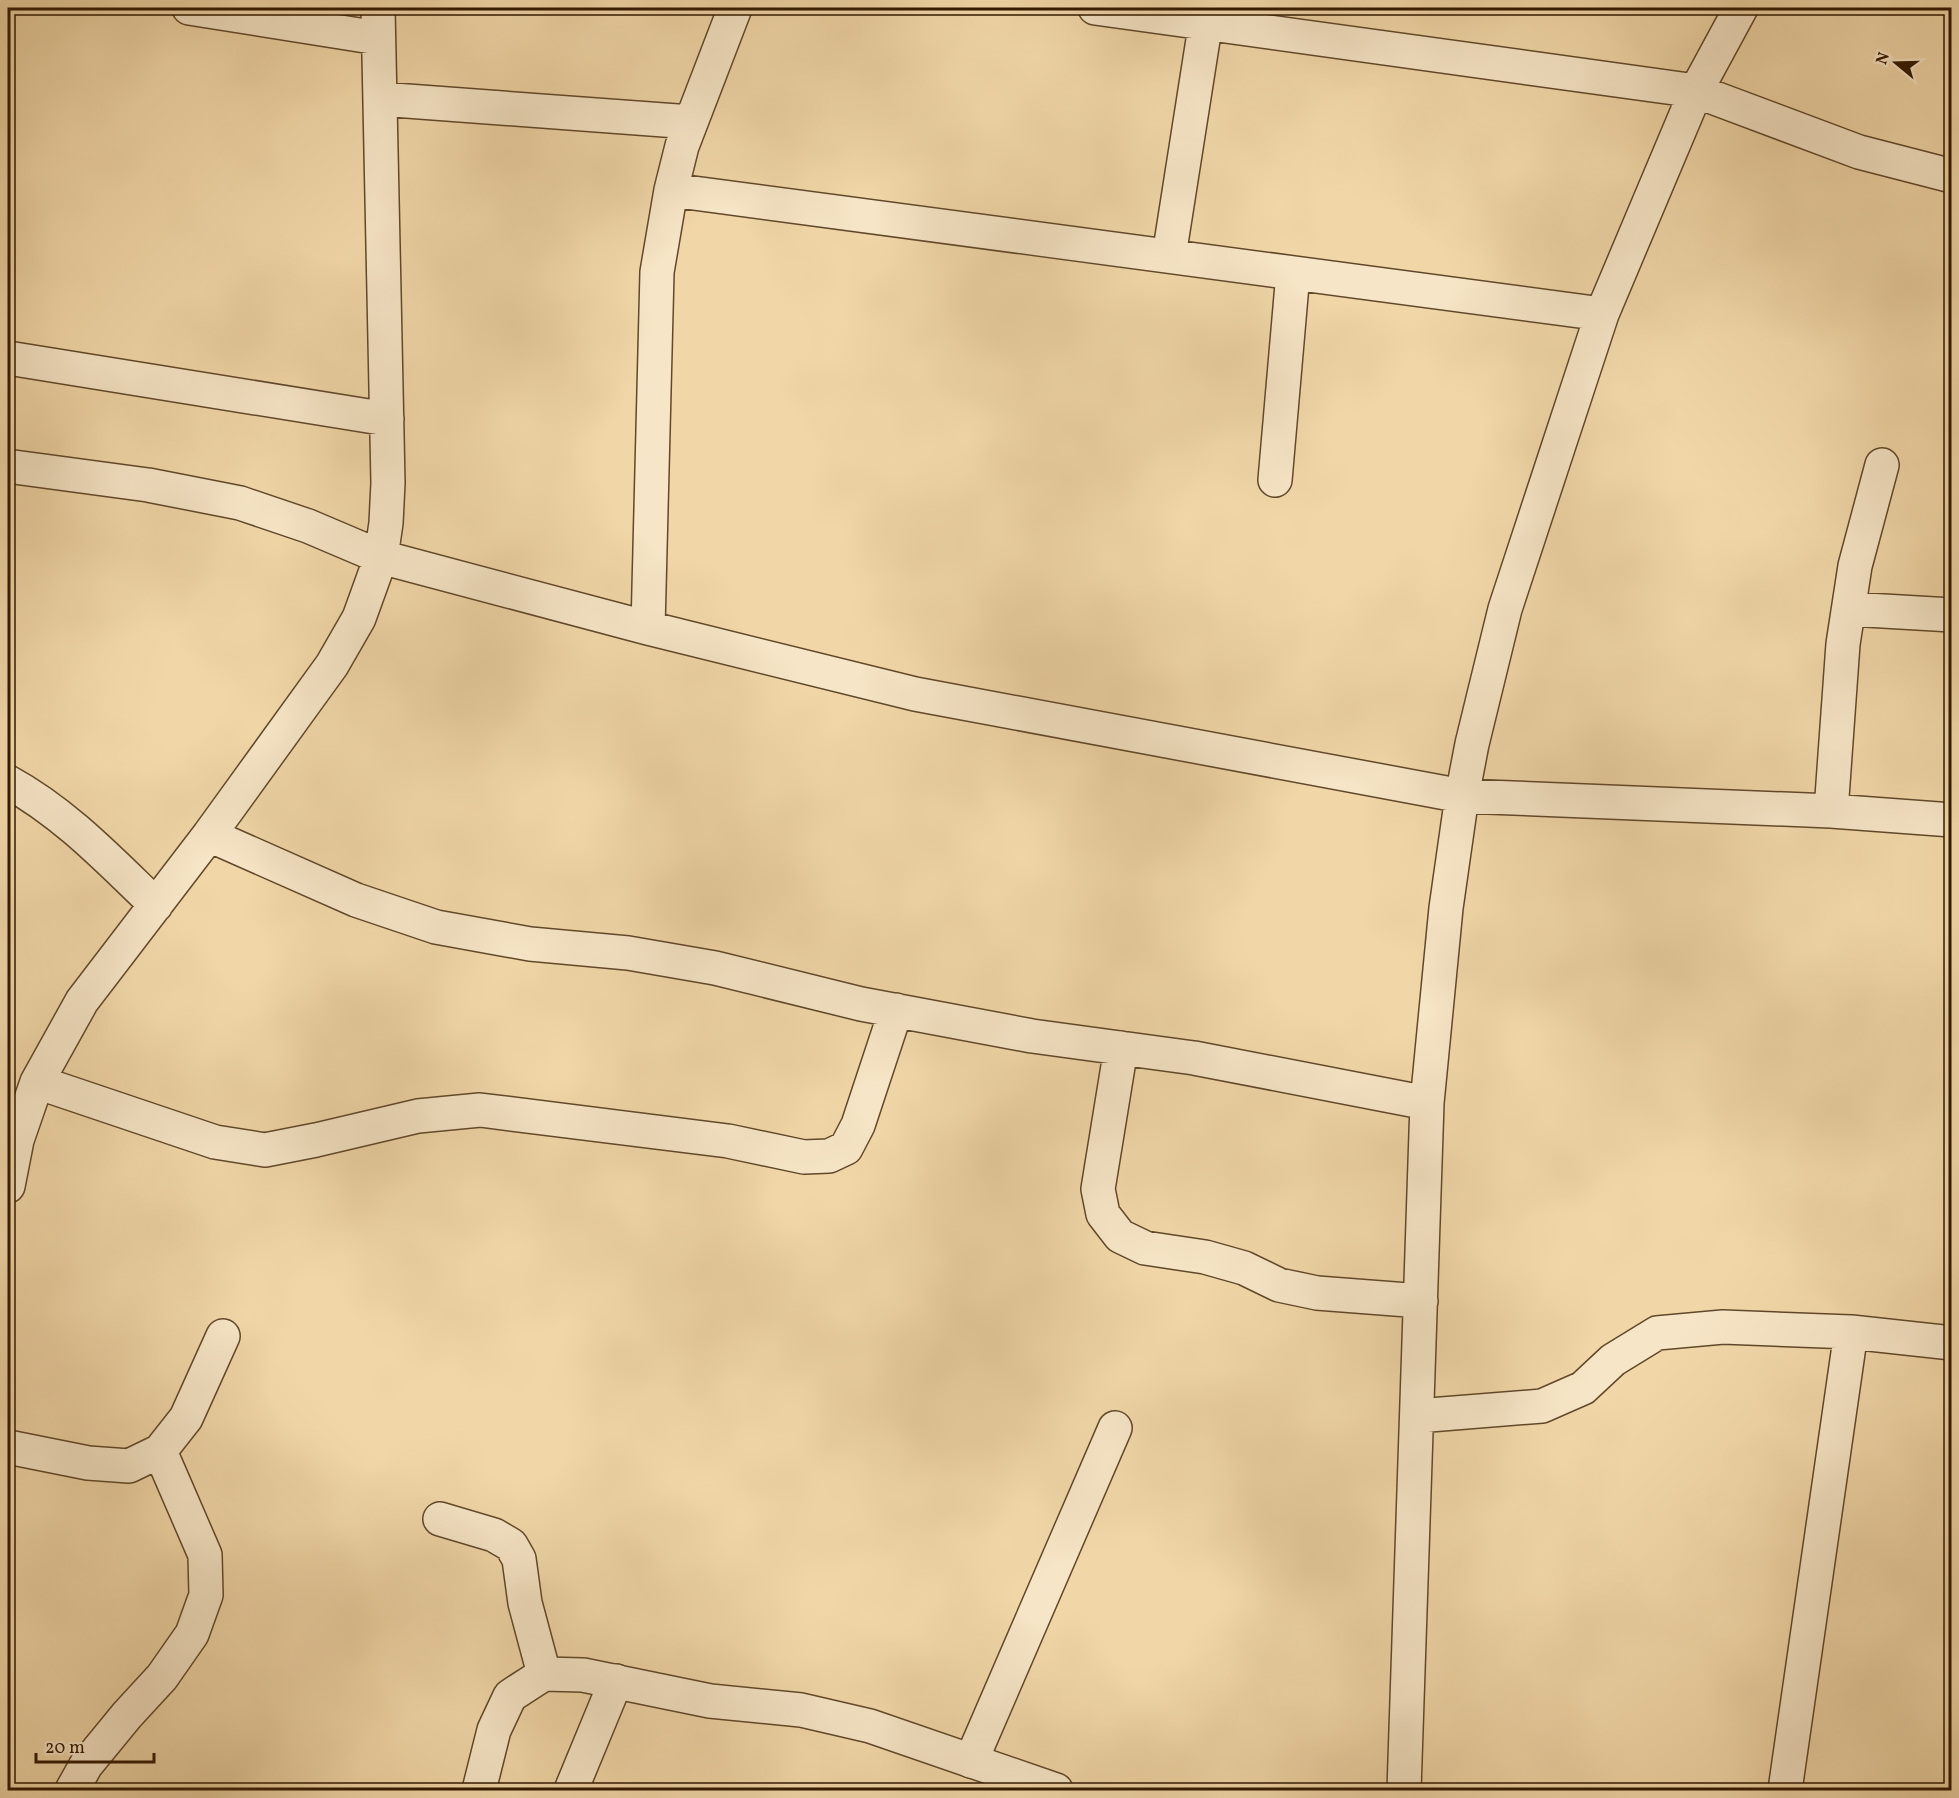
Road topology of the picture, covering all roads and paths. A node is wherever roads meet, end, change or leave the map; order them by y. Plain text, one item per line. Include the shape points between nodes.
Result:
1 (189, 8) edge
2 (735, 8) edge
3 (1095, 8) edge
4 (1741, 8) edge
5 (1206, 16) edge
6 (378, 23) edge
7 (1696, 91) junction
8 (380, 99) junction
9 (691, 122) junction
10 (1952, 176) edge
11 (671, 190) junction
12 (1169, 256) junction
13 (1293, 273) junction
14 (1602, 314) junction
15 (8, 358) edge
16 (387, 419) junction
17 (1882, 465) dead end
18 (14, 467) dead end
19 (1275, 480) dead end
20 (381, 557) junction
21 (1849, 609) junction
22 (1952, 615) edge
23 (648, 628) junction
24 (8, 782) edge
25 (1462, 796) junction
26 (1831, 811) junction
27 (1952, 820) edge
28 (209, 835) junction
29 (156, 905) junction
30 (896, 1010) junction
31 (1121, 1048) junction
32 (37, 1082) junction
33 (1427, 1103) junction
34 (12, 1142) edge
35 (8, 1186) edge
36 (1421, 1300) junction
37 (1851, 1332) junction
38 (223, 1336) dead end
39 (1952, 1343) edge
40 (1417, 1416) junction
41 (1115, 1428) dead end
42 (8, 1447) edge
43 (160, 1451) junction
44 (440, 1519) dead end
45 (544, 1674) junction
46 (616, 1681) junction
47 (971, 1761) junction
48 (72, 1791) edge
49 (479, 1791) edge
50 (571, 1791) edge
51 (1056, 1791) edge
52 (1404, 1791) edge
53 (1785, 1791) edge

1 - 6 street
2 - 9 street
3 - 5 street
4 - 7 street
5 - 7 street
5 - 12 street
6 - 8 street
7 - 10 street via 1859,152
7 - 14 street
8 - 9 street
8 - 16 street
9 - 11 street
11 - 12 street
11 - 23 street via 657,272
12 - 13 street
13 - 14 street
13 - 19 street
14 - 25 street via 1505,609
15 - 16 street
16 - 20 street via 388,483
17 - 21 street via 1855,566
18 - 20 street via 148,485 240,503
20 - 23 street
20 - 28 street via 359,618 332,665
21 - 22 street
21 - 26 street
23 - 25 street via 915,694
24 - 29 street via 76,829
25 - 26 street
25 - 33 street via 1446,908
26 - 27 street
28 - 29 street
28 - 30 street via 356,900 436,927 530,944 628,953 715,968
29 - 32 street via 82,1001
30 - 31 street
30 - 32 street via 858,1125 846,1148 829,1156 804,1157 728,1142 480,1110 417,1116 265,1150 215,1142
31 - 33 street via 1194,1058
31 - 36 street via 1098,1189 1103,1214 1120,1236 1145,1248 1205,1257 1244,1268 1279,1285
32 - 34 street
33 - 36 street
34 - 35 street
36 - 40 street
37 - 39 street
37 - 40 street via 1723,1327 1657,1333 1613,1360 1583,1388 1542,1406
37 - 53 street
38 - 43 street via 186,1418
40 - 52 street
41 - 47 street
42 - 43 street via 88,1463 129,1466
43 - 48 street via 205,1555 206,1595 192,1634 162,1677 86,1765
44 - 45 street via 494,1535 511,1545 519,1559 525,1603
45 - 46 street
45 - 49 street via 510,1696 494,1730
46 - 47 street via 710,1701 801,1710 870,1726
46 - 50 street
47 - 51 street

